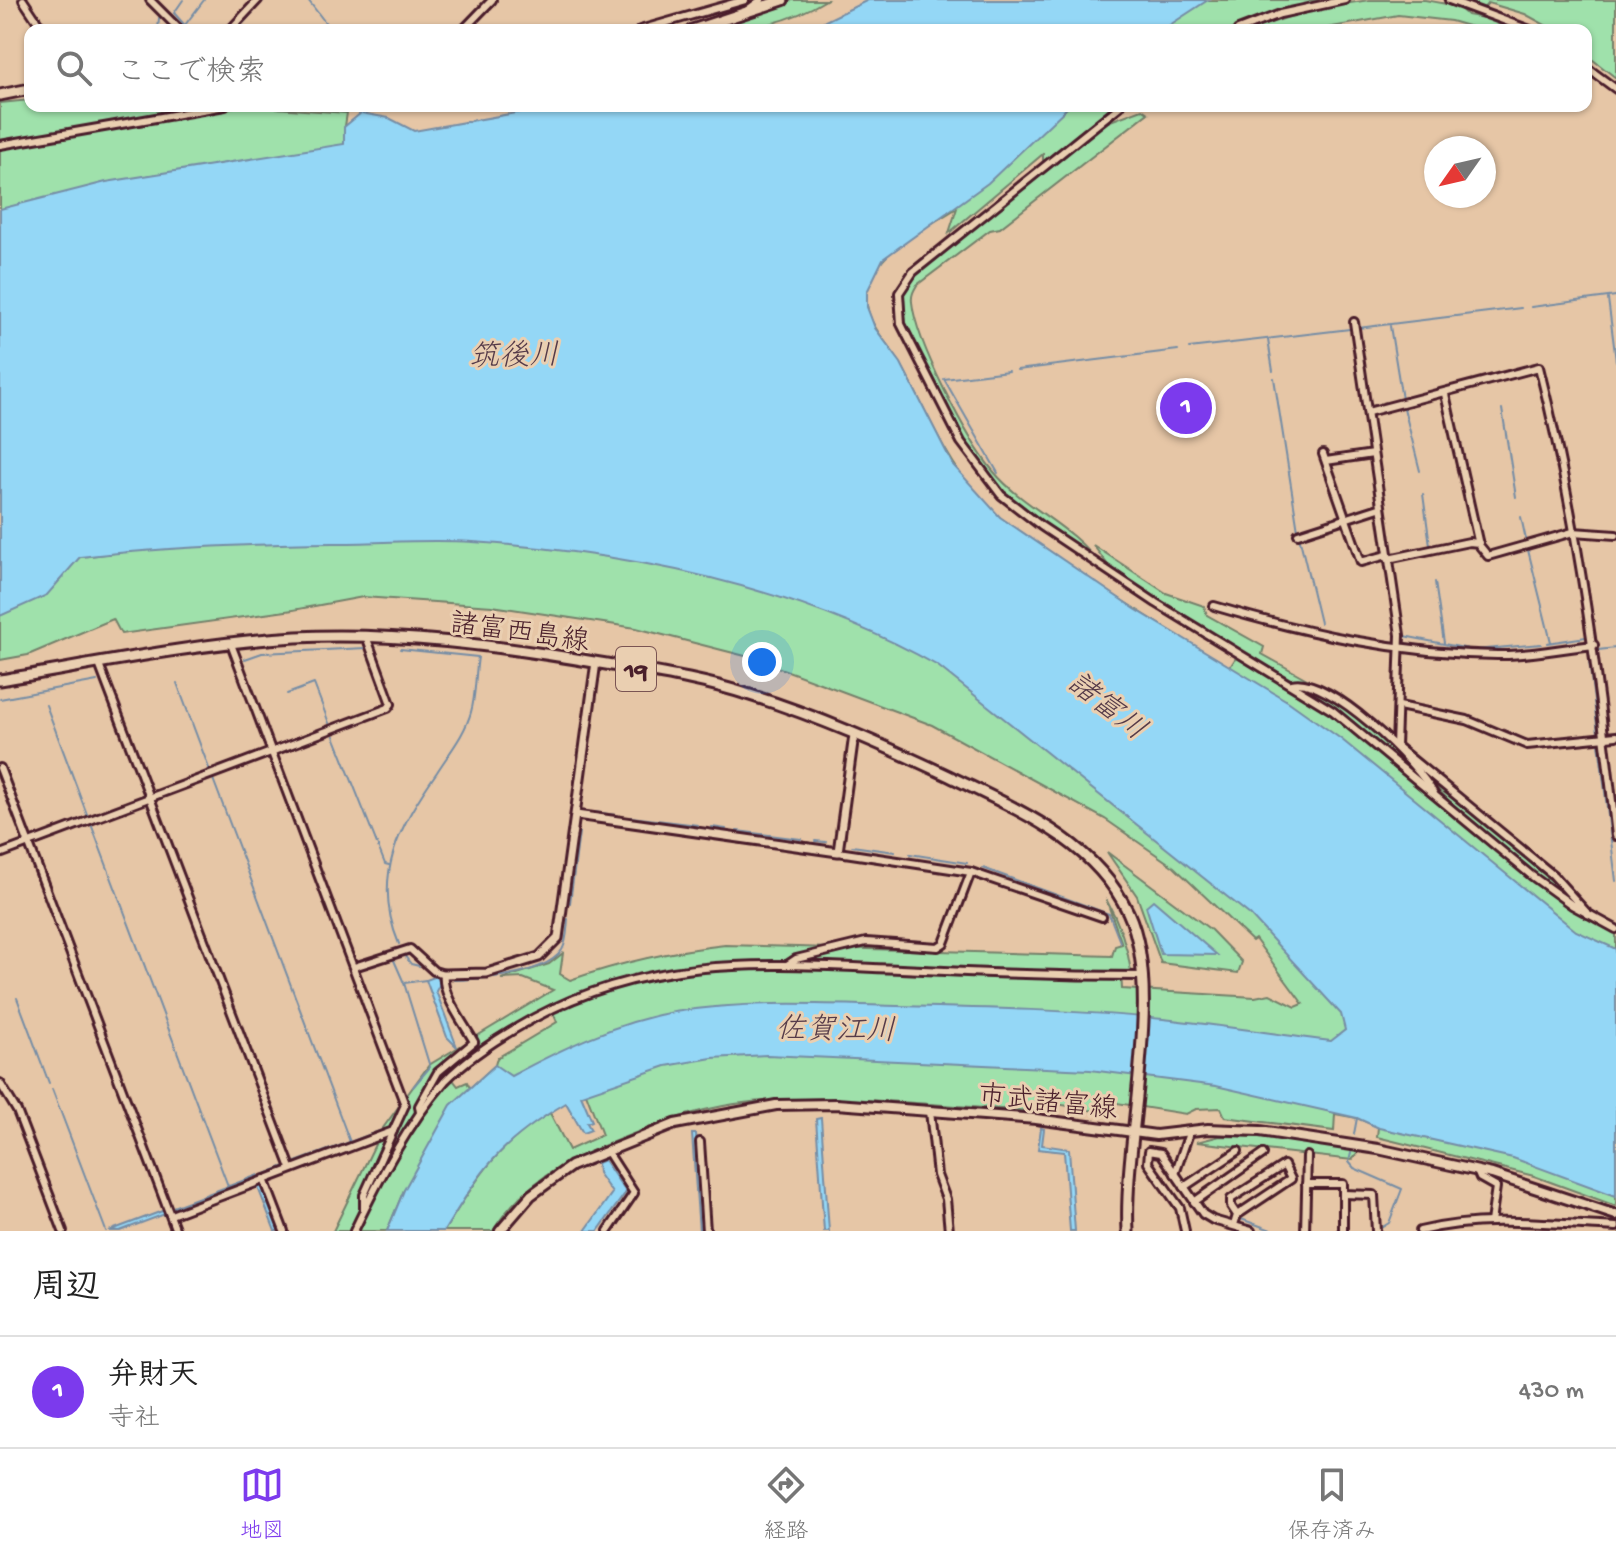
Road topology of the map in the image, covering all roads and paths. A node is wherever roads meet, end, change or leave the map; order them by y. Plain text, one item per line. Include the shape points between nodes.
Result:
1 (23, 0) edge
2 (150, 0) edge
3 (258, 0) edge
4 (492, 0) edge
5 (745, 0) edge
6 (761, 0) edge
7 (783, 0) edge
8 (1345, 0) edge
9 (1449, 0) edge
10 (744, 14) junction
11 (39, 24) edge
12 (174, 24) edge
13 (236, 24) edge
14 (469, 24) edge
15 (661, 24) edge
16 (712, 24) edge
17 (1254, 24) edge
18 (1514, 24) edge
19 (1592, 71) edge
20 (1616, 89) edge
21 (24, 90) edge
22 (0, 95) edge
23 (190, 112) edge
24 (1113, 112) edge
25 (0, 145) edge
26 (1354, 322) dead end
27 (1445, 394) junction
28 (1368, 412) junction
29 (1373, 454) junction
30 (1379, 508) junction
31 (1347, 518) junction
32 (1573, 532) junction
33 (1298, 534) dead end
34 (1616, 535) edge
35 (1479, 543) junction
36 (1388, 557) junction
37 (1214, 606) dead end
38 (366, 636) junction
39 (231, 644) junction
40 (1594, 645) junction
41 (1400, 649) junction
42 (596, 662) junction
43 (99, 664) junction
44 (0, 680) edge
45 (1292, 684) junction
46 (1399, 706) junction
47 (854, 735) junction
48 (1616, 736) edge
49 (1605, 737) junction
50 (1396, 746) junction
51 (271, 752) junction
52 (0, 768) edge
53 (1436, 797) junction
54 (151, 799) junction
55 (576, 815) junction
56 (1616, 836) edge
57 (28, 843) junction
58 (838, 852) junction
59 (0, 854) edge
60 (971, 872) junction
61 (1588, 914) junction
62 (1102, 917) dead end
63 (1616, 929) edge
64 (787, 965) junction
65 (354, 967) junction
66 (444, 974) junction
67 (1143, 976) junction
68 (0, 1083) edge
69 (930, 1111) junction
70 (420, 1112) junction
71 (393, 1131) junction
72 (1131, 1131) junction
73 (1189, 1133) junction
74 (700, 1142) dead end
75 (607, 1151) junction
76 (1238, 1151) dead end
77 (1263, 1154) dead end
78 (1307, 1156) dead end
79 (291, 1168) junction
80 (1477, 1171) junction
81 (1175, 1174) junction
82 (260, 1180) junction
83 (1306, 1184) junction
84 (1184, 1187) junction
85 (1343, 1194) junction
86 (1194, 1202) junction
87 (364, 1209) junction
88 (169, 1212) junction
89 (1237, 1215) junction
90 (1616, 1215) edge
91 (1491, 1222) junction
92 (1234, 1225) junction
93 (1616, 1227) edge
94 (1376, 1230) edge
95 (63, 1231) edge
96 (176, 1231) edge
97 (284, 1231) edge
98 (354, 1231) edge
99 (500, 1231) edge
100 (608, 1231) edge
101 (706, 1231) edge
102 (949, 1231) edge
103 (1128, 1231) edge
104 (1185, 1231) edge
105 (1251, 1231) edge
106 (1305, 1231) edge
107 (1343, 1231) edge
108 (1420, 1231) edge

1 - 11 street
2 - 12 street
3 - 13 street
4 - 14 street
5 - 15 street
6 - 10 street
7 - 10 main road
8 - 17 street
9 - 18 street
10 - 16 main road
19 - 20 street
21 - 22 main road
23 - 25 street
24 - 45 street via 913,272 899,293 901,324 961,442 1001,495 1156,603
26 - 28 street
27 - 28 street
27 - 32 street via 1539,367
27 - 35 street
28 - 29 street
29 - 30 street
29 - 31 street via 1324,458
30 - 31 street
30 - 36 street
31 - 33 street
31 - 36 street via 1361,562
32 - 34 street
32 - 35 street via 1488,556
32 - 40 street
35 - 36 street
36 - 41 street
37 - 41 street via 1310,634
38 - 39 main road, 諸富西島線 / 19
38 - 42 main road, 諸富西島線 / 19 via 477,644
38 - 51 street via 390,706
39 - 43 main road, 諸富西島線 / 19
39 - 51 street
40 - 41 street via 1499,655
40 - 49 street
41 - 46 street
42 - 47 main road, 諸富西島線 / 19 via 751,695
42 - 55 street
43 - 44 main road, 諸富西島線 / 19
43 - 54 street
45 - 50 street via 1335,695
45 - 53 street via 1333,711
46 - 49 street via 1467,720 1527,745
46 - 50 street
47 - 58 street
47 - 67 main road, 諸富西島線 / 19 via 1017,809 1086,855 1128,913
48 - 49 street
49 - 56 street
50 - 53 street
50 - 61 street via 1553,875
51 - 54 street
51 - 65 street
52 - 57 street
53 - 61 street via 1532,876
54 - 57 street
54 - 79 street
55 - 58 street
55 - 66 street via 554,945 539,957 487,973
57 - 59 street
57 - 88 street
58 - 60 street
60 - 62 street
60 - 64 street via 938,947 866,942
61 - 63 street
64 - 67 street
64 - 70 street via 712,965 597,988 492,1043 447,1079
65 - 66 street via 410,949
65 - 71 street via 405,1105
66 - 70 street via 450,998 474,1042 438,1072
67 - 72 main road, 諸富西島線 / 19
68 - 95 street via 17,1111
69 - 72 main road, 市武諸富線
69 - 75 main road, 市武諸富線 via 776,1105 675,1124
69 - 102 street
70 - 87 street
71 - 79 street
71 - 87 street via 364,1195
72 - 73 main road, 市武諸富線
72 - 103 main road, 19
73 - 80 main road, 市武諸富線 via 1260,1131
73 - 81 street
74 - 101 street
75 - 99 main road, 市武諸富線 via 571,1166 531,1195
75 - 100 street via 634,1193
76 - 84 street
77 - 86 street
78 - 83 street
79 - 82 street
80 - 90 main road, 市武諸富線
80 - 91 street via 1496,1187
81 - 84 street
81 - 104 street via 1161,1153 1149,1151 1148,1163 1180,1208
82 - 88 street
82 - 97 street
83 - 85 street via 1343,1184
83 - 106 street
84 - 86 street
85 - 94 street via 1374,1195
85 - 107 street
86 - 92 street via 1213,1220
87 - 98 street
88 - 96 street
89 - 89 street via 1291,1179 1284,1165 1231,1199
89 - 92 street
91 - 93 street
91 - 108 street
92 - 105 street

